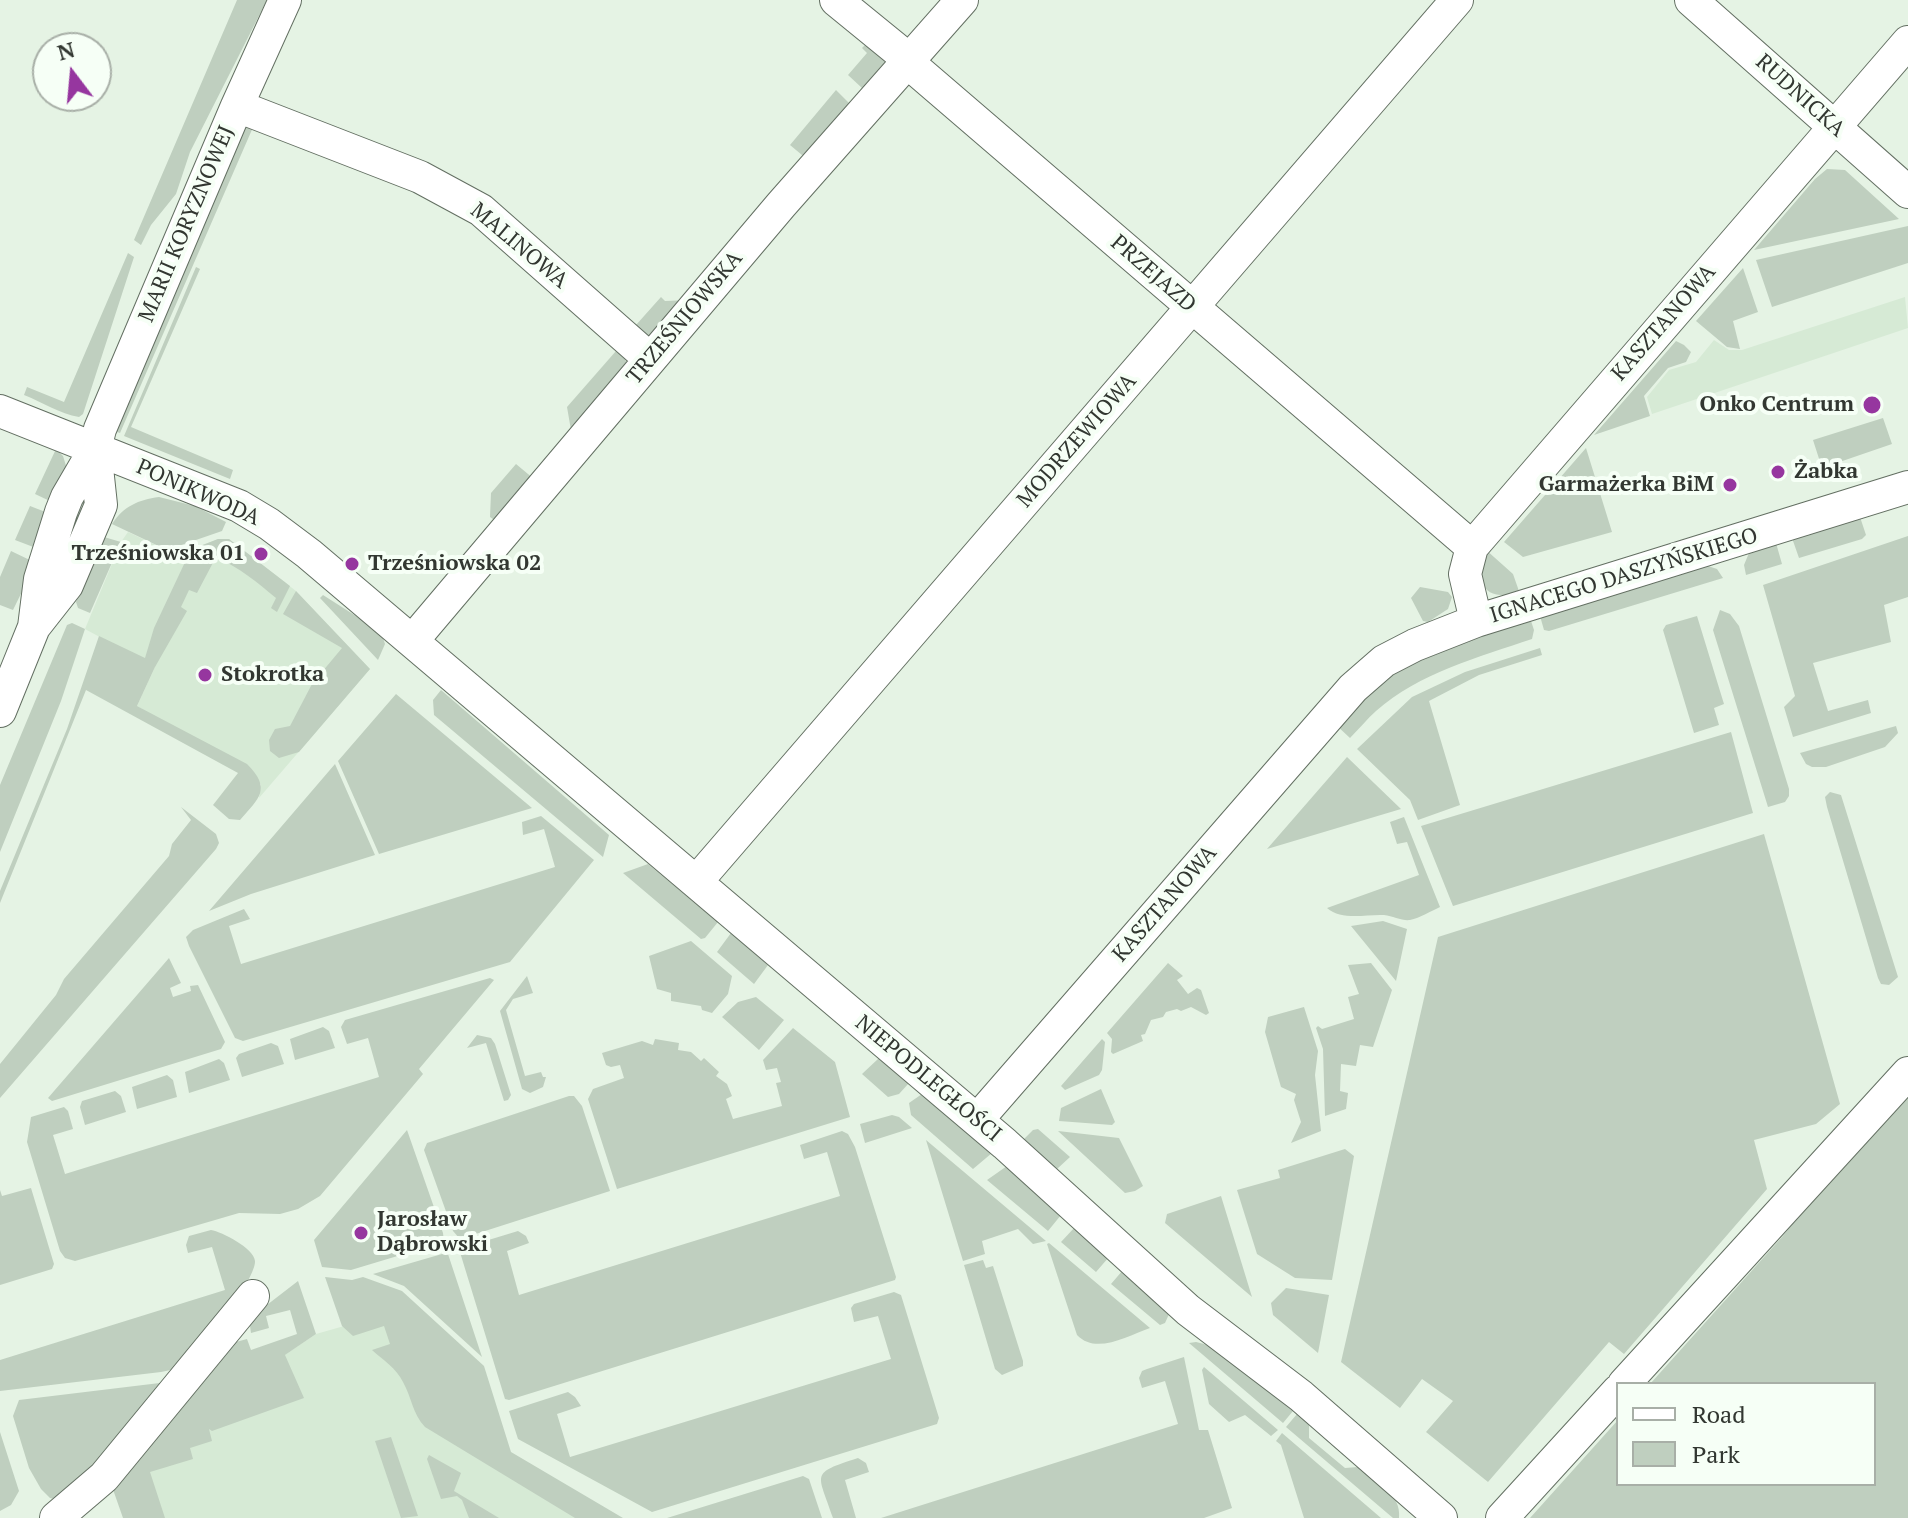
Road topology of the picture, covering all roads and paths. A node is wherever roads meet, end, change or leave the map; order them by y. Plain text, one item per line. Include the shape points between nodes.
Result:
1 (285, 0) edge
2 (836, 0) edge
3 (962, 0) edge
4 (1457, 0) edge
5 (1691, 0) edge
6 (1908, 42) edge
7 (908, 62) junction
8 (237, 106) junction
9 (1834, 127) junction
10 (1908, 192) edge
11 (1192, 307) junction
12 (650, 359) junction
13 (0, 411) edge
14 (95, 449) junction
15 (1908, 487) edge
16 (1472, 547) junction
17 (1476, 621) junction
18 (413, 640) junction
19 (1353, 688) joint
20 (0, 711) edge
21 (696, 882) junction
22 (1908, 1073) edge
23 (977, 1120) junction
24 (253, 1296) dead end
25 (1626, 1382) edge
26 (1616, 1393) edge
27 (56, 1518) edge
28 (1441, 1518) edge
29 (1502, 1518) edge

1 - 8 street, MARII KORYZNOWEJ
2 - 7 street, PRZEJAZD
3 - 7 street, TRZEŚNIOWSKA
4 - 11 street, MODRZEWIOWA
5 - 9 street, RUDNICKA
6 - 9 street, KASZTANOWA
7 - 11 street, PRZEJAZD
7 - 12 street, TRZEŚNIOWSKA
8 - 12 street, MALINOWA via 420,177 481,210
8 - 14 street, MARII KORYZNOWEJ
9 - 10 street, RUDNICKA
9 - 16 street, KASZTANOWA
11 - 16 street, PRZEJAZD
11 - 21 street, MODRZEWIOWA
12 - 18 street, TRZEŚNIOWSKA
13 - 14 street, PONIKWODA
14 - 18 street, PONIKWODA via 239,506 269,524
14 - 20 street, MARII KORYZNOWEJ via 101,505 67,585 34,627
15 - 17 street, IGNACEGO DASZYŃSKIEGO
16 - 17 street via 1465,574
17 - 19 street, IGNACEGO DASZYŃSKIEGO via 1384,661
18 - 21 street, NIEPODLEGŁOŚCI
19 - 23 street, KASZTANOWA
21 - 23 street, NIEPODLEGŁOŚCI
22 - 25 street
23 - 28 street, NIEPODLEGŁOŚCI via 1188,1310 1301,1396
24 - 27 street via 104,1477
26 - 29 street

